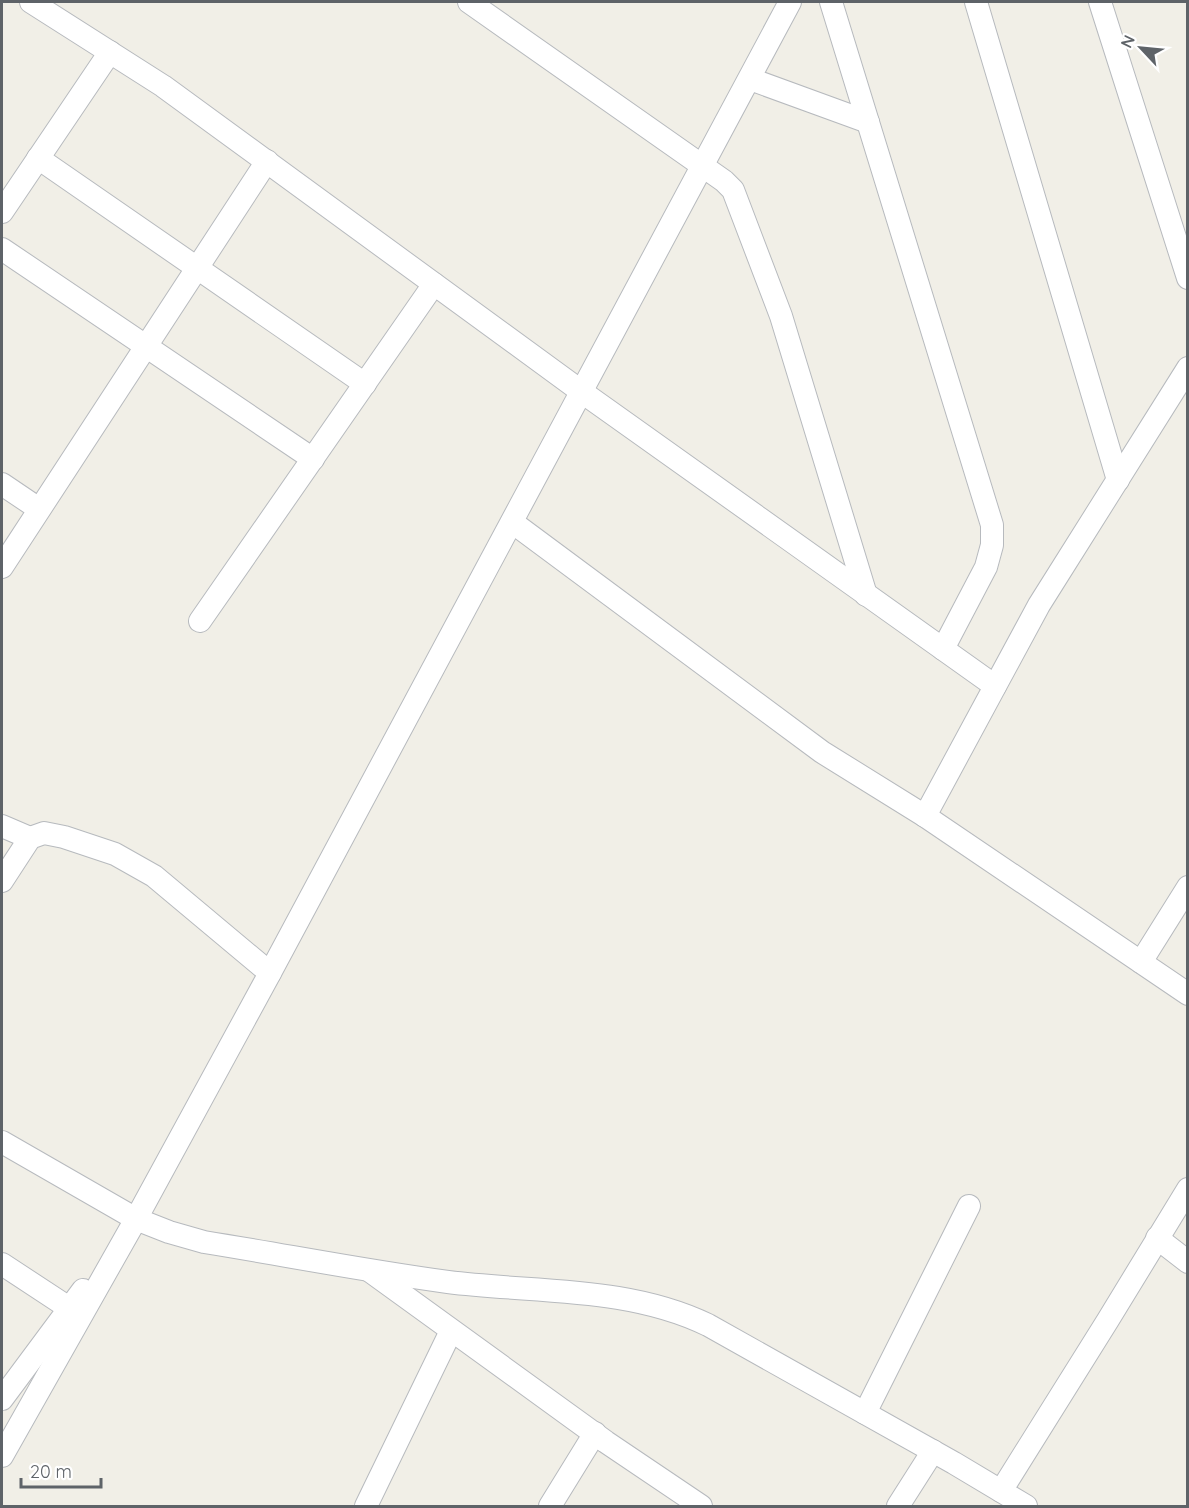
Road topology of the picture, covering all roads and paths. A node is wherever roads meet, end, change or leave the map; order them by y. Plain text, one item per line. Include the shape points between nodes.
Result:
1 (31, 2) edge
2 (790, 2) edge
3 (831, 2) edge
4 (976, 2) edge
5 (1100, 2) edge
6 (476, 4) edge
7 (110, 52) junction
8 (750, 79) junction
9 (868, 122) junction
10 (38, 158) junction
11 (267, 161) junction
12 (703, 167) junction
13 (2, 212) edge
14 (2, 249) edge
15 (198, 266) junction
16 (1188, 278) edge
17 (434, 284) junction
18 (145, 346) junction
19 (1188, 368) edge
20 (365, 384) junction
21 (582, 392) junction
22 (313, 459) junction
23 (1118, 480) junction
24 (2, 484) edge
25 (39, 509) junction
26 (512, 522) junction
27 (2, 567) edge
28 (866, 595) junction
29 (200, 621) dead end
30 (943, 649) junction
31 (995, 686) junction
32 (925, 816) junction
33 (2, 826) edge
34 (30, 838) junction
35 (2, 881) edge
36 (1188, 887) edge
37 (1141, 962) junction
38 (270, 973) junction
39 (1188, 994) edge
40 (2, 1142) edge
41 (1188, 1189) edge
42 (969, 1206) dead end
43 (136, 1220) junction
44 (1157, 1238) junction
45 (1188, 1262) edge
46 (2, 1264) edge
47 (366, 1268) junction
48 (69, 1308) junction
49 (451, 1331) junction
50 (2, 1400) edge
51 (865, 1413) junction
52 (595, 1433) junction
53 (933, 1451) junction
54 (2, 1456) edge
55 (1001, 1491) junction
56 (366, 1506) edge
57 (550, 1506) edge
58 (701, 1506) edge
59 (898, 1506) edge
60 (1026, 1506) edge

1 - 7 street
2 - 8 street
3 - 9 street
4 - 23 street
5 - 16 street
6 - 12 street
7 - 10 street
7 - 11 street
8 - 9 street
8 - 12 street
9 - 30 street via 992,525 986,567
10 - 13 street
10 - 15 street
11 - 15 street
11 - 17 street
12 - 21 street
12 - 28 street via 733,190 746,221 782,316
14 - 18 street
15 - 18 street
15 - 20 street
17 - 20 street
17 - 21 street
18 - 22 street
18 - 25 street
19 - 23 street
20 - 22 street
21 - 26 street
21 - 28 street
22 - 29 street
23 - 31 street via 1039,605
24 - 25 street
25 - 27 street
26 - 32 street via 822,752
26 - 38 street
28 - 30 street
30 - 31 street
31 - 32 street
32 - 37 street
33 - 34 street
34 - 35 street
34 - 38 street via 44,833 115,854 154,876
36 - 37 street
37 - 39 street
38 - 43 street
40 - 43 street
41 - 44 street
42 - 51 street
43 - 47 street via 204,1242
43 - 48 street
43 - 54 street
44 - 45 street
44 - 55 street
46 - 48 street
47 - 49 street
47 - 51 street via 449,1282 593,1294 681,1312
48 - 50 street
49 - 52 street
49 - 56 street
51 - 53 street
52 - 57 street
52 - 58 street
53 - 55 street
53 - 59 street
55 - 60 street

